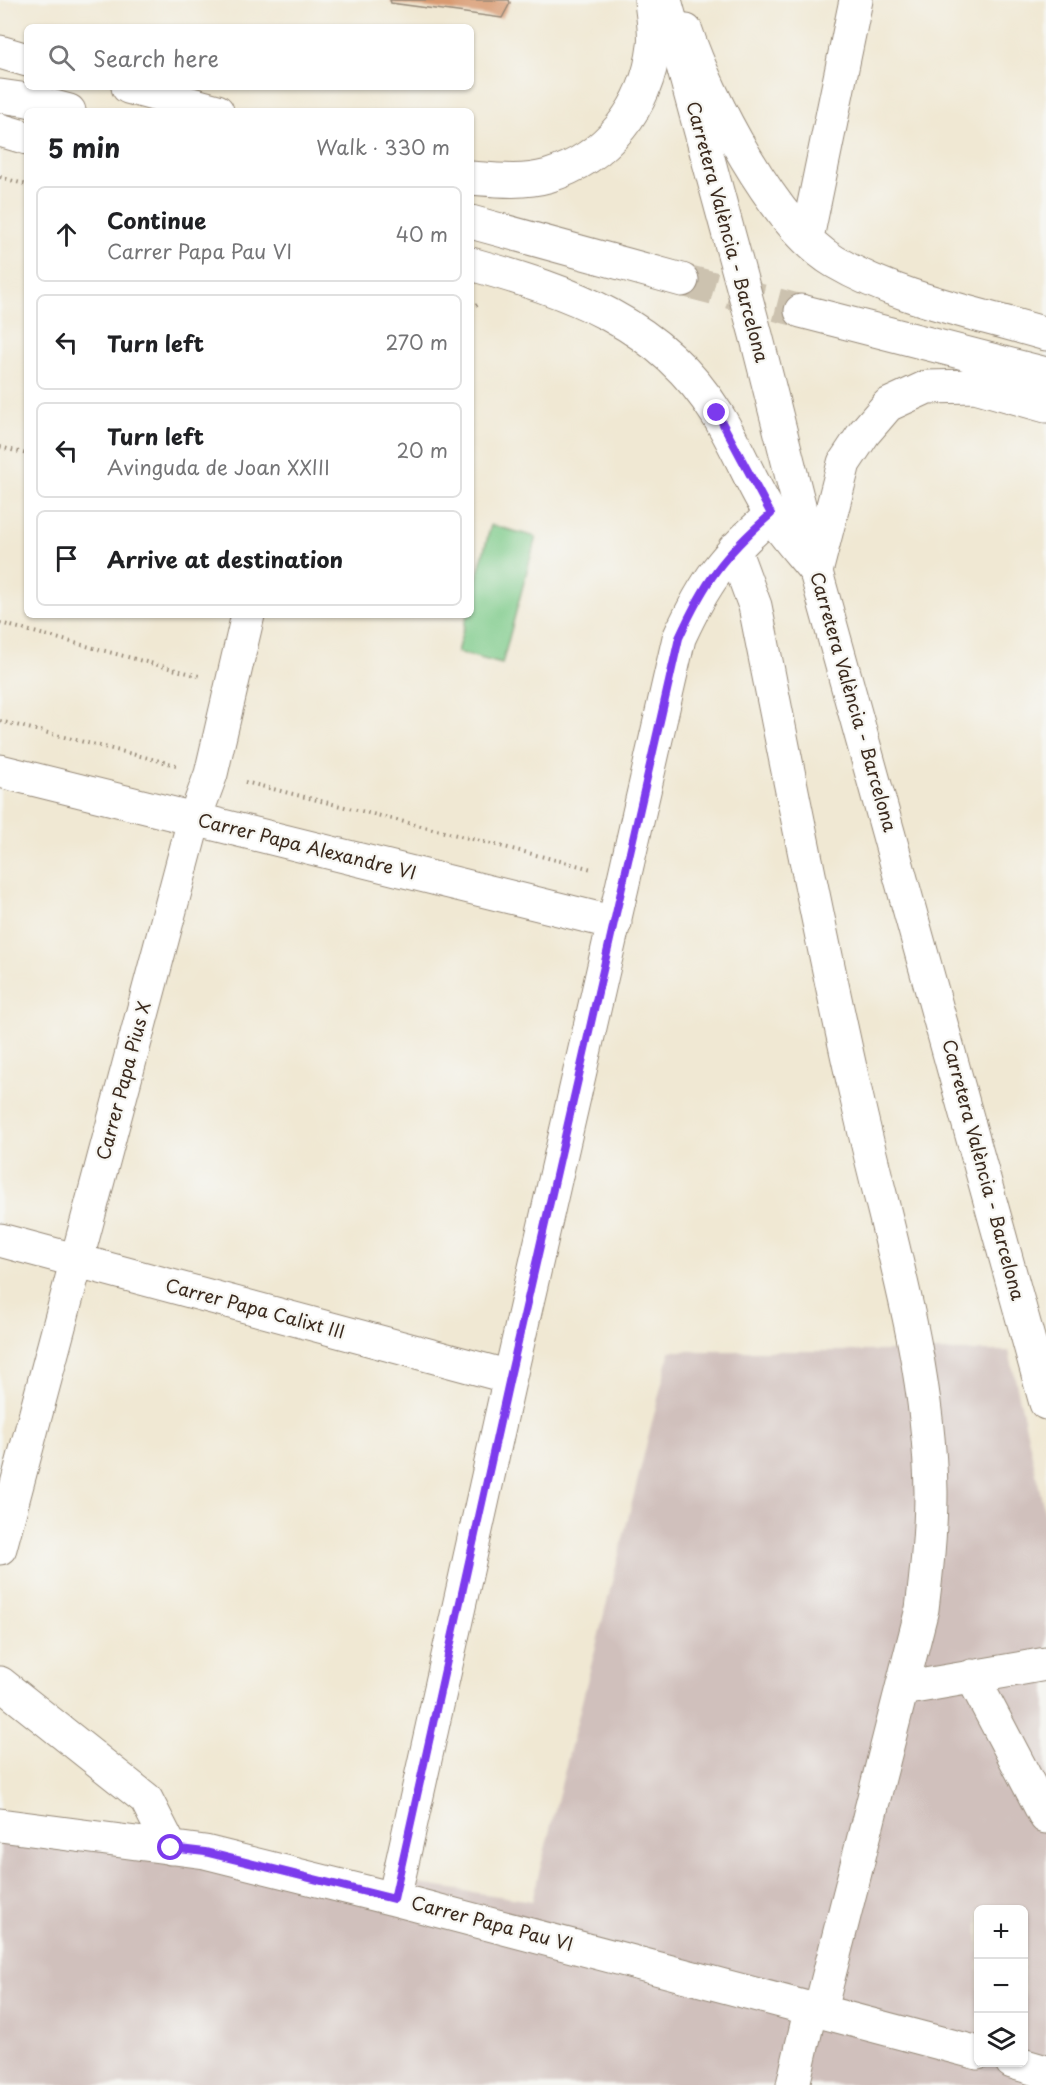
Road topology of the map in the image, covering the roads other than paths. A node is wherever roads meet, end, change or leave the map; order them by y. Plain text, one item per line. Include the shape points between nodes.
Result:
1 (651, 0) edge
2 (665, 0) edge
3 (676, 0) edge
4 (856, 0) edge
5 (0, 52) edge
6 (24, 59) edge
7 (139, 90) edge
8 (9, 94) edge
9 (58, 108) edge
10 (206, 108) edge
11 (0, 130) edge
12 (24, 137) edge
13 (474, 178) edge
14 (474, 223) edge
15 (807, 237) junction
16 (474, 265) edge
17 (682, 280) tunnel mouth
18 (801, 311) tunnel mouth
19 (1046, 334) edge
20 (1046, 374) edge
21 (1046, 406) edge
22 (771, 514) junction
23 (734, 549) junction
24 (816, 572) junction
25 (247, 618) edge
26 (0, 771) edge
27 (194, 820) junction
28 (601, 919) junction
29 (0, 1240) edge
30 (75, 1260) junction
31 (510, 1377) junction
32 (1046, 1402) edge
33 (0, 1548) edge
34 (1046, 1664) edge
35 (972, 1676) junction
36 (0, 1683) edge
37 (902, 1689) junction
38 (1046, 1817) edge
39 (0, 1825) edge
40 (171, 1848) junction
41 (394, 1899) junction
42 (815, 2009) junction
43 (974, 2052) edge
44 (1028, 2067) edge
45 (1046, 2072) edge
46 (793, 2085) edge

1 - 13 street via 654,44 647,81 632,113 609,142 582,162 547,177 505,181
2 - 24 street, Carretera València - Barcelona
3 - 15 street via 697,63 764,189
4 - 15 street
5 - 6 street
7 - 10 street
8 - 9 street
11 - 12 street
14 - 17 street
15 - 19 street via 833,261 897,290
16 - 22 street via 579,298 623,320 661,347 693,380 717,413
18 - 20 street
21 - 24 street via 975,386 927,387 888,405 844,463
22 - 23 street
22 - 24 street
23 - 28 street via 696,600 679,638
23 - 37 street via 755,606 856,1097 914,1345 926,1421 931,1492 928,1560 922,1609
24 - 32 street, Carretera València - Barcelona
25 - 27 street, Carrer Papa Pius X via 211,774
26 - 27 street, Carrer Papa Alexandre VI
27 - 28 street, Carrer Papa Alexandre VI
27 - 30 street, Carrer Papa Pius X
28 - 31 street
29 - 30 street, Carrer Papa Calixt III
30 - 31 street, Carrer Papa Calixt III
30 - 33 street, Carrer Papa Pius X
31 - 41 street
34 - 35 street
35 - 37 street
35 - 38 street
36 - 40 street via 146,1799
37 - 42 street
39 - 40 street, Carrer Papa Pau VI
40 - 41 street, Carrer Papa Pau VI via 205,1852
41 - 42 street, Carrer Papa Pau VI
42 - 43 street, Carrer Papa Pau VI
42 - 46 street
44 - 45 street

